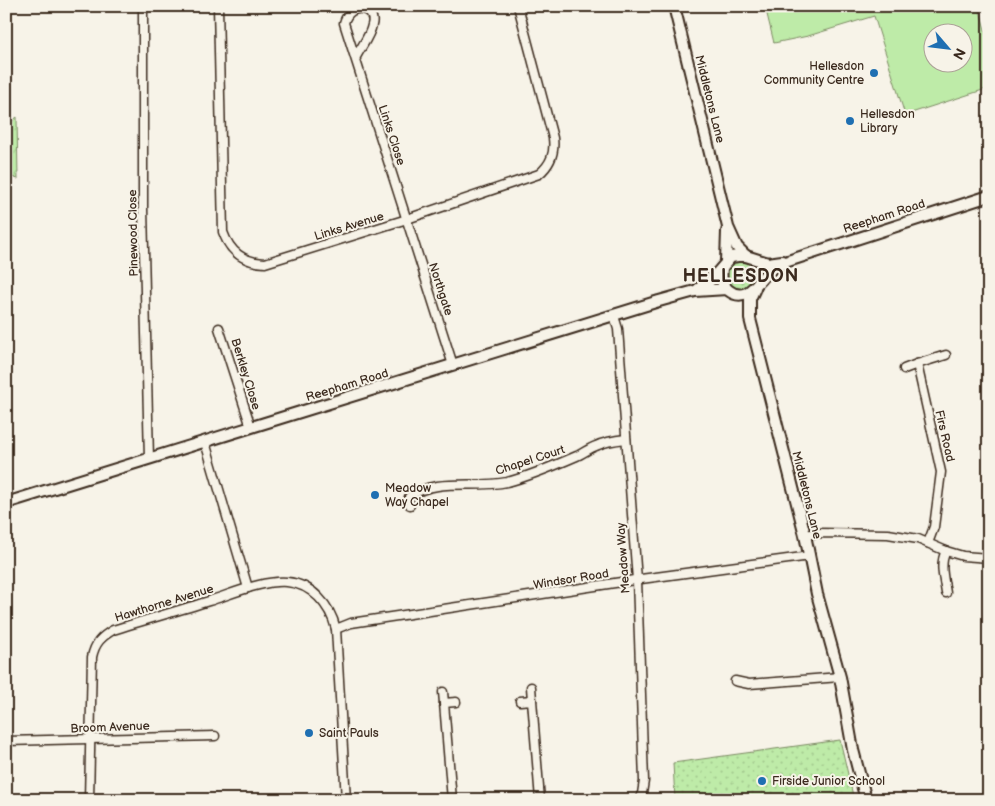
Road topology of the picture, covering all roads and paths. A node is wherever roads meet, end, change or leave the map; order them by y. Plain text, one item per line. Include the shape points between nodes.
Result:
1 (142, 6) edge
2 (218, 6) edge
3 (518, 6) edge
4 (674, 6) edge
5 (356, 57) junction
6 (989, 196) edge
7 (407, 220) junction
8 (728, 227) junction
9 (748, 257) junction
10 (788, 261) junction
11 (724, 265) junction
12 (757, 285) junction
13 (695, 291) junction
14 (730, 291) junction
15 (614, 316) junction
16 (750, 319) junction
17 (219, 328) dead end
18 (946, 355) dead end
19 (917, 364) junction
20 (453, 365) junction
21 (904, 369) dead end
22 (251, 427) junction
23 (626, 439) junction
24 (205, 442) junction
25 (149, 459) junction
26 (400, 498) dead end
27 (6, 503) edge
28 (805, 535) junction
29 (928, 543) junction
30 (946, 551) junction
31 (810, 556) junction
32 (989, 558) edge
33 (637, 580) junction
34 (248, 588) junction
35 (946, 593) dead end
36 (336, 629) junction
37 (840, 677) junction
38 (736, 681) dead end
39 (531, 687) dead end
40 (443, 692) dead end
41 (532, 700) junction
42 (520, 701) dead end
43 (456, 702) dead end
44 (444, 703) junction
45 (215, 736) dead end
46 (91, 739) junction
47 (6, 741) edge
48 (89, 800) edge
49 (346, 800) edge
50 (452, 800) edge
51 (540, 800) edge
52 (641, 800) edge
53 (866, 800) edge

1 - 25 street, Pinewood Close
2 - 7 street, Links Avenue via 222,219 223,232 232,251 249,261 265,263
3 - 7 street, Links Avenue via 554,149 547,168 539,174
4 - 8 street, Middletons Lane
5 - 5 street, Links Close via 344,23 346,15 357,8 369,12 373,18
5 - 7 street, Links Close
6 - 10 street, Reepham Road
7 - 20 street, Northgate
8 - 9 street, Middletons Lane via 737,247
8 - 11 street, Middletons Lane
9 - 10 street, Reepham Road via 768,263
9 - 11 street, Reepham Road via 738,256
9 - 12 street via 759,268
10 - 12 street, Reepham Road via 770,271
11 - 13 street, Reepham Road
11 - 14 street via 721,277
12 - 14 street, Reepham Road via 749,293 741,295
12 - 16 street, Middletons Lane via 750,299
13 - 14 street, Reepham Road
13 - 15 street, Reepham Road
14 - 16 street, Middletons Lane
15 - 20 street, Reepham Road
15 - 23 street, Meadow Way via 618,329
16 - 28 street, Middletons Lane
17 - 22 street, Berkley Close
18 - 19 street
19 - 21 street
19 - 29 street, Firs Road via 941,472 934,527
20 - 22 street, Reepham Road
22 - 24 street, Reepham Road
23 - 26 street, Chapel Court via 609,441 507,482 432,486 418,490 410,501
23 - 33 street, Meadow Way
24 - 25 street, Reepham Road
24 - 34 street
25 - 27 street, Reepham Road
28 - 29 street via 888,534
28 - 31 street, Middletons Lane
29 - 30 street
30 - 32 street
30 - 35 street via 943,558
31 - 33 street, Windsor Road
31 - 37 street, Middletons Lane
33 - 36 street, Windsor Road via 351,623
33 - 52 street, Meadow Way via 644,781
34 - 36 street, Hawthorne Avenue via 271,582 303,586 327,606
34 - 46 street, Hawthorne Avenue via 113,630 99,639 92,657
36 - 49 street, Hawthorne Avenue
37 - 38 street via 749,684
37 - 53 street, Middletons Lane
39 - 41 street
40 - 44 street
41 - 42 street
41 - 51 street
43 - 44 street
44 - 50 street
45 - 46 street, Broom Avenue
46 - 47 street, Broom Avenue
46 - 48 street, Hawthorne Avenue

